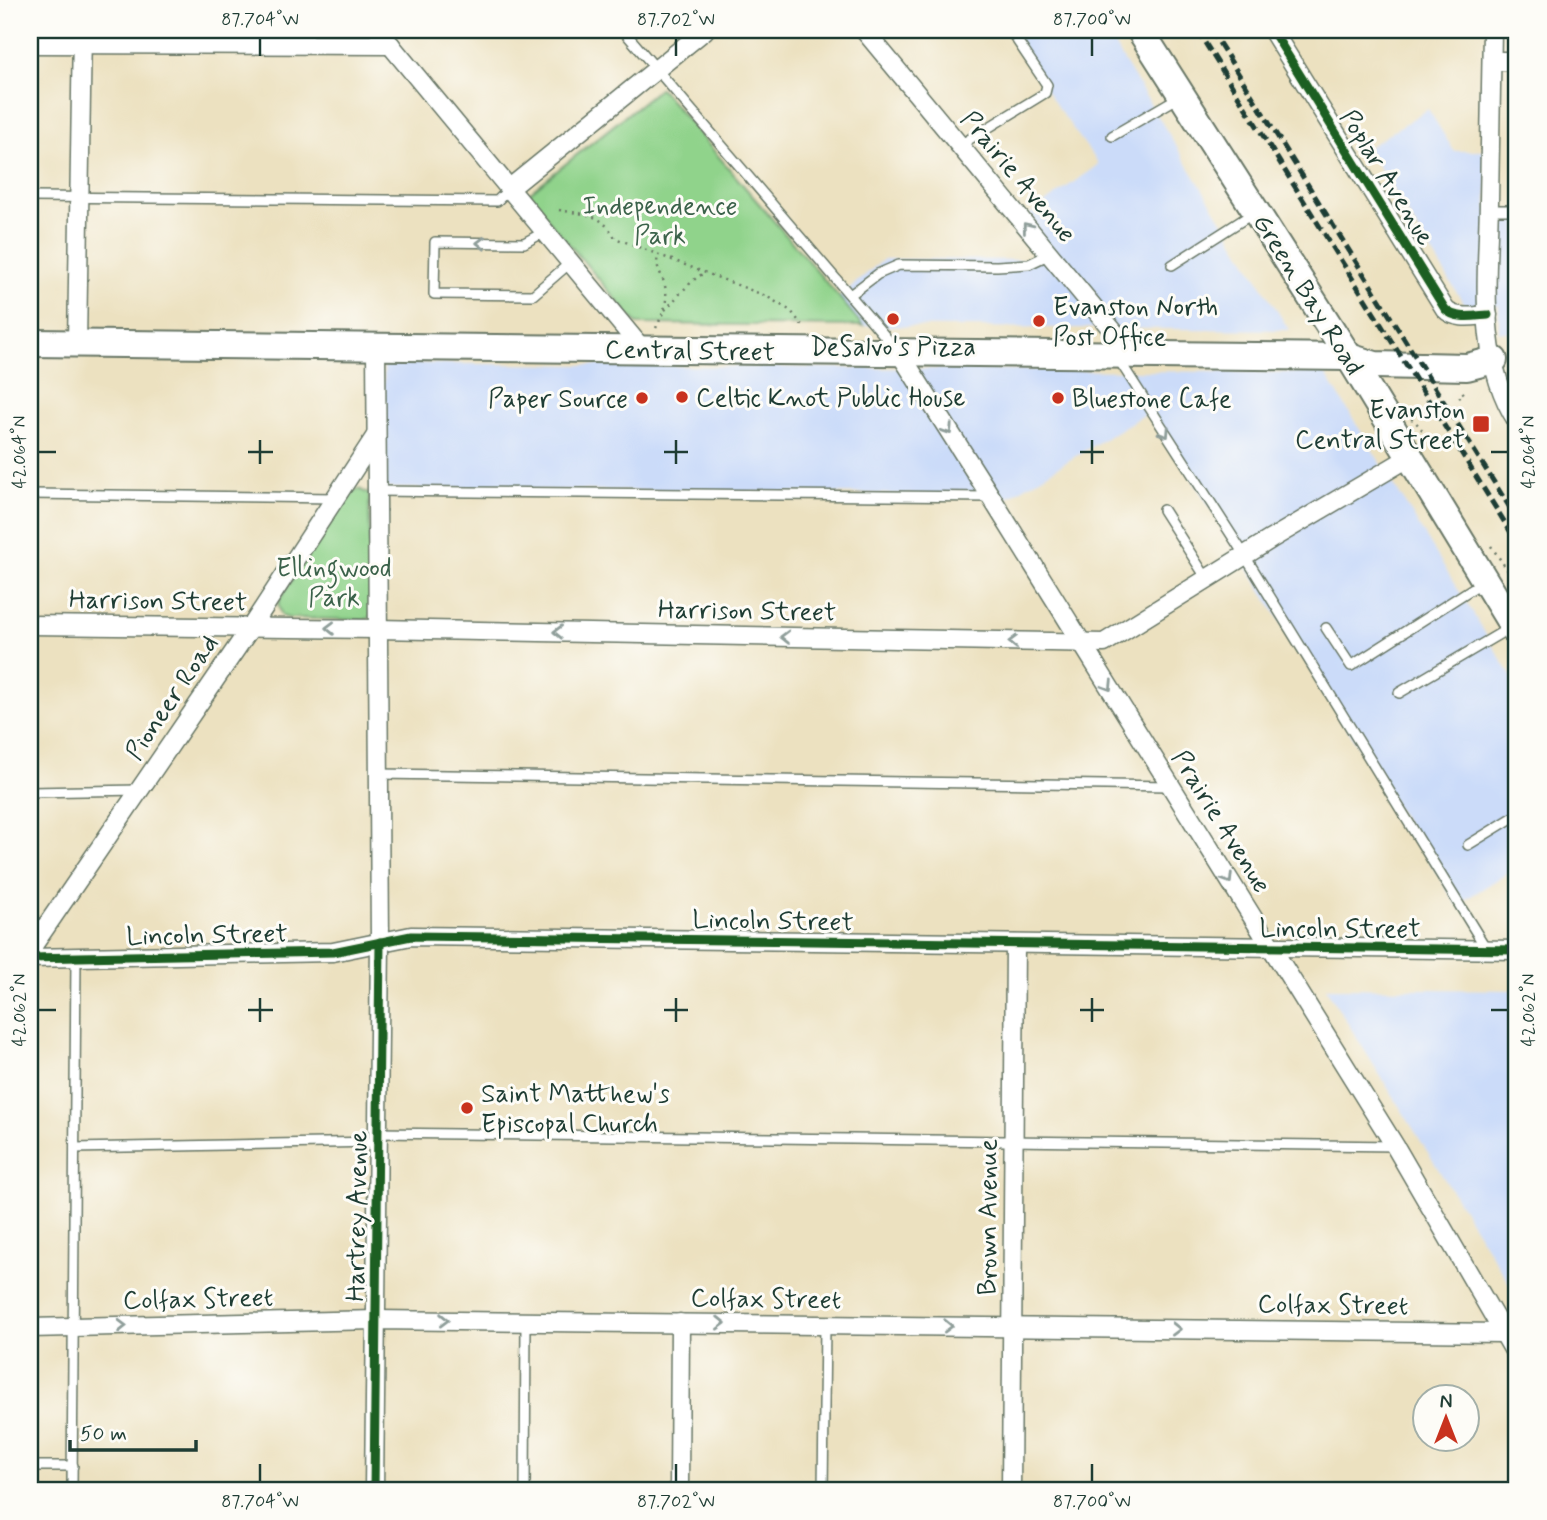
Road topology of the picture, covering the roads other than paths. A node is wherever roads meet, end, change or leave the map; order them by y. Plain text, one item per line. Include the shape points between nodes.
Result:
1 (378, 30) edge
2 (624, 30) edge
3 (705, 30) edge
4 (864, 30) edge
5 (1010, 30) edge
6 (1140, 30) edge
7 (1272, 30) edge
8 (1492, 30) edge
9 (82, 37) edge
10 (30, 44) edge
11 (391, 45) junction
12 (1492, 61) junction
13 (1517, 61) edge
14 (657, 69) junction
15 (1182, 96) junction
16 (1112, 136) dead end
17 (960, 145) junction
18 (510, 188) junction
19 (30, 197) edge
20 (79, 198) junction
21 (1489, 210) junction
22 (1256, 211) junction
23 (1517, 211) edge
24 (546, 231) junction
25 (1050, 254) junction
26 (571, 262) junction
27 (1172, 265) dead end
28 (850, 295) junction
29 (1488, 316) junction
30 (649, 339) junction
31 (30, 343) edge
32 (77, 344) junction
33 (376, 347) junction
34 (898, 352) junction
35 (1124, 355) junction
36 (1349, 357) junction
37 (1506, 360) edge
38 (1517, 421) edge
39 (375, 437) junction
40 (1410, 457) junction
41 (376, 491) junction
42 (30, 494) edge
43 (991, 497) junction
44 (336, 498) junction
45 (1163, 510) dead end
46 (1245, 556) junction
47 (1208, 579) junction
48 (1485, 580) junction
49 (30, 625) edge
50 (251, 627) junction
51 (1326, 628) dead end
52 (377, 629) junction
53 (1515, 629) edge
54 (1081, 643) junction
55 (1399, 693) dead end
56 (379, 774) junction
57 (1170, 786) junction
58 (140, 790) junction
59 (30, 792) edge
60 (1517, 815) edge
61 (1468, 845) dead end
62 (380, 942) junction
63 (1015, 944) junction
64 (1270, 948) junction
65 (30, 950) edge
66 (1486, 950) junction
67 (1517, 950) edge
68 (76, 957) junction
69 (30, 958) edge
70 (378, 1138) junction
71 (1013, 1141) junction
72 (1395, 1146) junction
73 (75, 1148) junction
74 (376, 1320) junction
75 (526, 1321) junction
76 (680, 1323) junction
77 (825, 1325) junction
78 (74, 1327) junction
79 (1012, 1327) junction
80 (30, 1328) edge
81 (1502, 1332) junction
82 (1517, 1356) edge
83 (30, 1466) edge
84 (73, 1466) junction
85 (72, 1490) edge
86 (366, 1490) edge
87 (374, 1490) edge
88 (525, 1490) edge
89 (679, 1490) edge
90 (823, 1490) edge
91 (1011, 1490) edge

1 - 11 street
2 - 14 lane
3 - 14 street
4 - 17 street, Prairie Avenue
5 - 17 lane via 1046,85 1045,93
6 - 15 main road, Green Bay Road
7 - 29 street, Poplar Avenue via 1445,309 1450,314
8 - 12 street
9 - 10 street
9 - 11 street
9 - 20 street
11 - 18 street
12 - 13 street
12 - 21 street
14 - 18 street
14 - 28 lane
15 - 16 lane
15 - 22 main road, Green Bay Road
25 -> 17 street, Prairie Avenue
18 - 20 lane via 497,201
18 - 24 street
19 - 20 lane
20 - 32 street
21 - 23 lane
21 - 29 street
22 - 27 lane
22 - 36 main road, Green Bay Road
24 - 26 street
24 -> 26 lane via 524,243 435,242 434,294 533,295
25 - 28 lane via 1029,264 899,265
25 - 35 street, Prairie Avenue
26 - 30 street
28 - 34 lane
29 - 37 street
30 - 33 main road, Central Street
30 - 34 main road, Central Street
31 - 32 main road, Central Street
32 - 33 main road, Central Street
33 - 39 street, Hartrey Avenue
34 - 35 main road, Central Street
34 -> 43 street, Prairie Avenue
35 - 36 main road, Central Street
35 -> 46 lane
36 - 37 main road, Central Street via 1375,365 1467,367
36 - 40 main road, Green Bay Road
37 - 38 street via 1508,407
39 - 41 street, Hartrey Avenue
39 - 44 street, Pioneer Road
40 - 46 street, Harrison Street
40 - 48 main road, Green Bay Road
41 - 43 lane
41 - 52 street, Hartrey Avenue
42 - 44 lane
43 - 54 street, Prairie Avenue
44 - 50 street, Pioneer Road
45 - 47 lane
46 - 47 street, Harrison Street
46 - 66 lane
47 - 54 street, Harrison Street via 1104,643
48 - 51 lane via 1351,666
48 - 53 main road, Green Bay Road
49 - 50 street, Harrison Street
52 -> 50 street, Harrison Street
50 - 58 street, Pioneer Road
54 -> 52 street, Harrison Street
52 - 56 street, Hartrey Avenue
53 - 55 lane
54 -> 57 street, Prairie Avenue
56 - 57 lane
56 - 62 street, Hartrey Avenue
57 -> 64 street, Prairie Avenue
58 - 59 lane
58 - 65 street, Pioneer Road
60 - 61 lane
62 - 63 street, Lincoln Street via 411,936
62 - 68 street, Lincoln Street via 333,953
62 - 70 street, Hartrey Avenue
63 - 64 street, Lincoln Street
63 - 71 street, Brown Avenue
64 - 66 street, Lincoln Street
64 - 72 street, Prairie Avenue
66 - 67 street, Lincoln Street
68 - 69 street, Lincoln Street
68 - 73 lane
70 - 71 lane
70 - 73 lane
70 - 74 street, Hartrey Avenue
71 - 72 lane
71 - 79 street, Brown Avenue
72 - 81 street, Prairie Avenue
73 - 78 lane
74 -> 75 street, Colfax Street
78 -> 74 street, Colfax Street
74 - 87 street, Hartrey Avenue
75 - 76 street, Colfax Street
75 - 88 lane
76 -> 77 street, Colfax Street
76 - 89 street
77 -> 79 street, Colfax Street
77 - 90 lane
78 - 80 street, Colfax Street
78 - 84 lane
79 -> 81 street, Colfax Street
79 - 91 street, Brown Avenue
81 - 82 street, Prairie Avenue
83 - 84 lane
84 - 85 lane
86 - 87 lane

